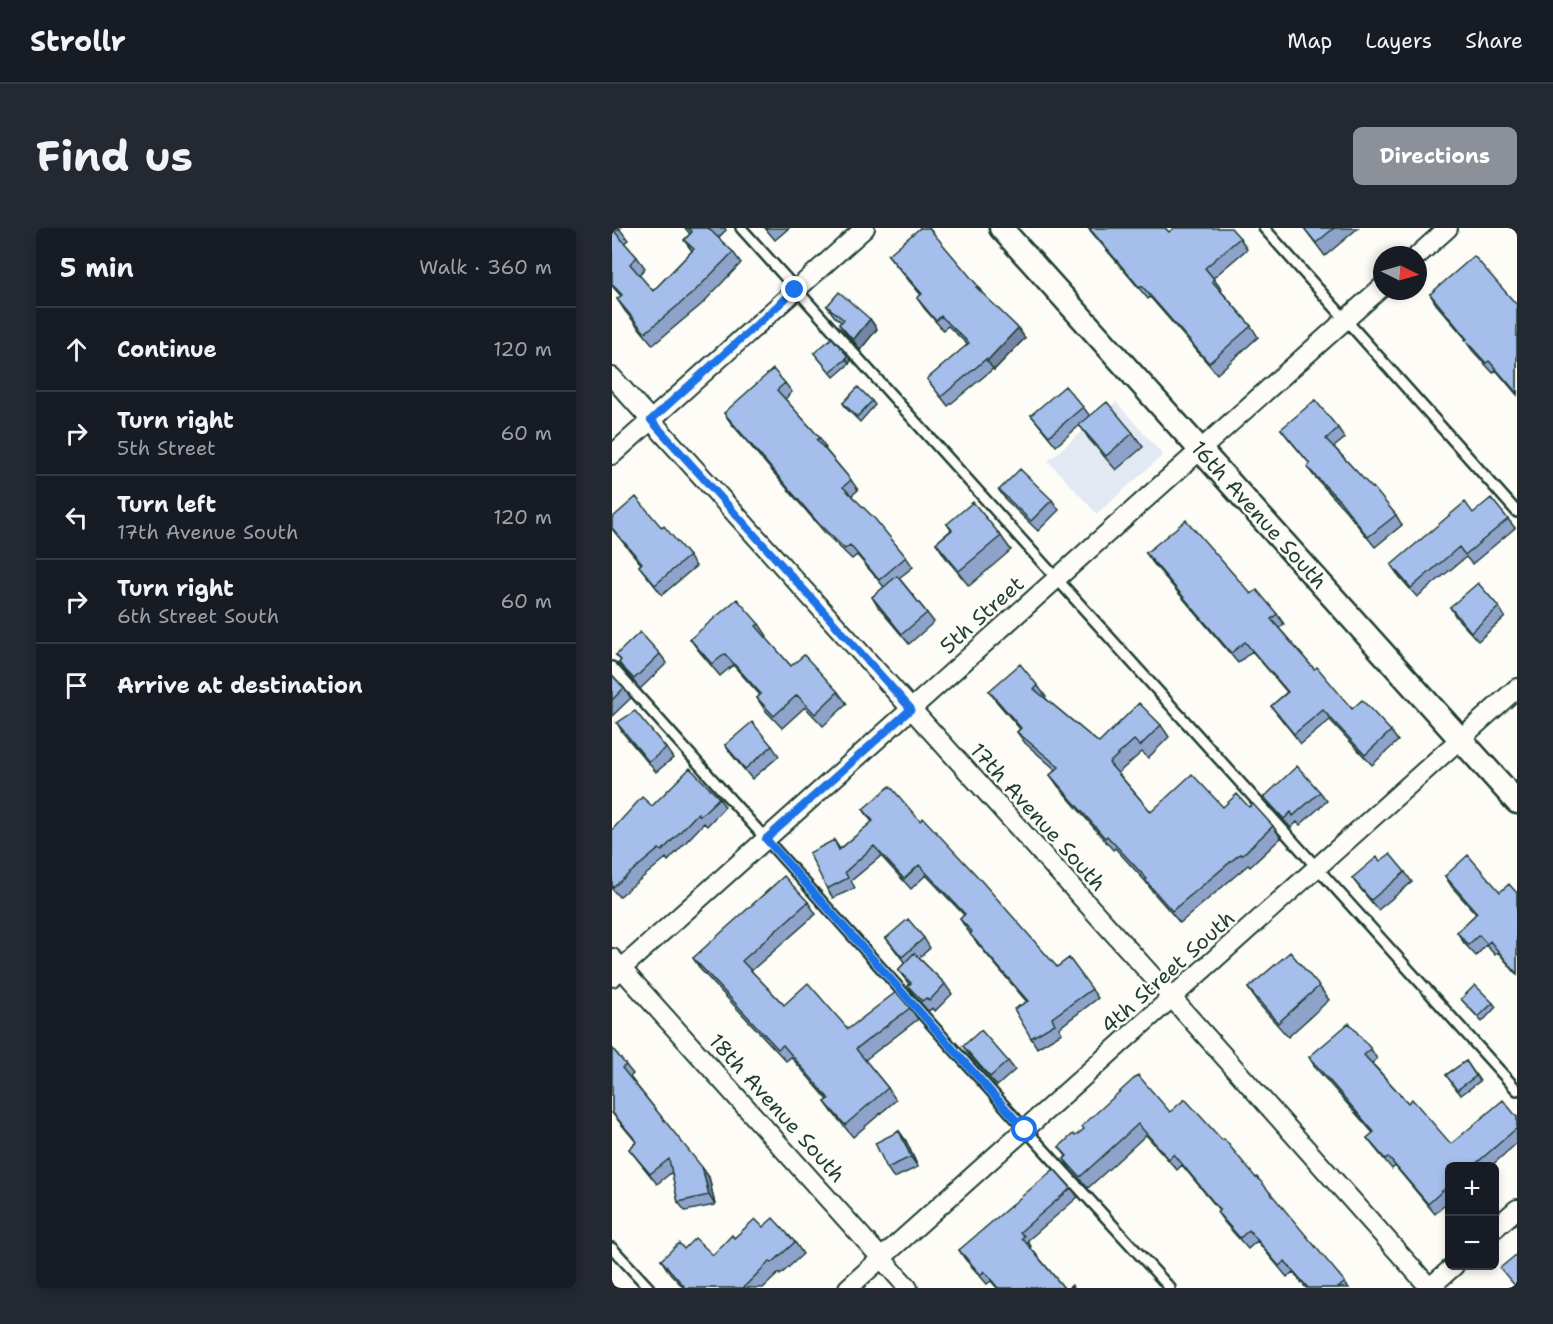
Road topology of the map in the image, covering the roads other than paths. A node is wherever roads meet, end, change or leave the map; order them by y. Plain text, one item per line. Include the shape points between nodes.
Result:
1 (741, 228) edge
2 (865, 228) edge
3 (1001, 228) edge
4 (1264, 228) edge
5 (1448, 228) edge
6 (1427, 247) edge
7 (795, 290) junction
8 (1373, 295) edge
9 (1345, 320) junction
10 (612, 377) edge
11 (651, 420) junction
12 (1200, 450) junction
13 (612, 455) edge
14 (1517, 512) edge
15 (1057, 579) junction
16 (612, 667) edge
17 (1517, 688) edge
18 (911, 709) junction
19 (1460, 738) junction
20 (1517, 802) edge
21 (766, 839) junction
22 (1317, 868) junction
23 (615, 968) edge
24 (1172, 998) junction
25 (1517, 1090) edge
26 (1025, 1130) junction
27 (1517, 1209) edge
28 (1499, 1225) edge
29 (612, 1248) edge
30 (881, 1258) junction
31 (1449, 1270) edge
32 (649, 1288) edge
33 (848, 1288) edge
34 (908, 1288) edge
35 (1170, 1288) edge
36 (1429, 1288) edge

1 - 7 lane
2 - 7 street
3 - 12 street, 16th Avenue South
4 - 9 lane
5 - 6 street
7 - 11 street
7 - 15 lane
8 - 9 street, 5th Street
9 - 12 street, 5th Street
9 - 14 lane
10 - 11 street, 17th Avenue South
11 - 13 street
11 - 18 street, 17th Avenue South
12 - 15 street, 5th Street
12 - 19 street, 16th Avenue South
15 - 18 street, 5th Street
15 - 22 lane
16 - 21 lane
17 - 19 street, 4th Street South
18 - 21 street, 5th Street
18 - 24 street, 17th Avenue South
19 - 20 street, 16th Avenue South
19 - 22 street, 4th Street South
21 - 23 street, 5th Street
21 - 26 lane
22 - 24 street, 4th Street South
22 - 25 lane
23 - 30 street, 18th Avenue South
24 - 26 street, 4th Street South
24 - 36 street, 17th Avenue South
26 - 30 street, 4th Street South
26 - 35 lane
27 - 28 street
29 - 32 lane
30 - 33 street, 4th Street South
30 - 34 street, 18th Avenue South
31 - 36 street

